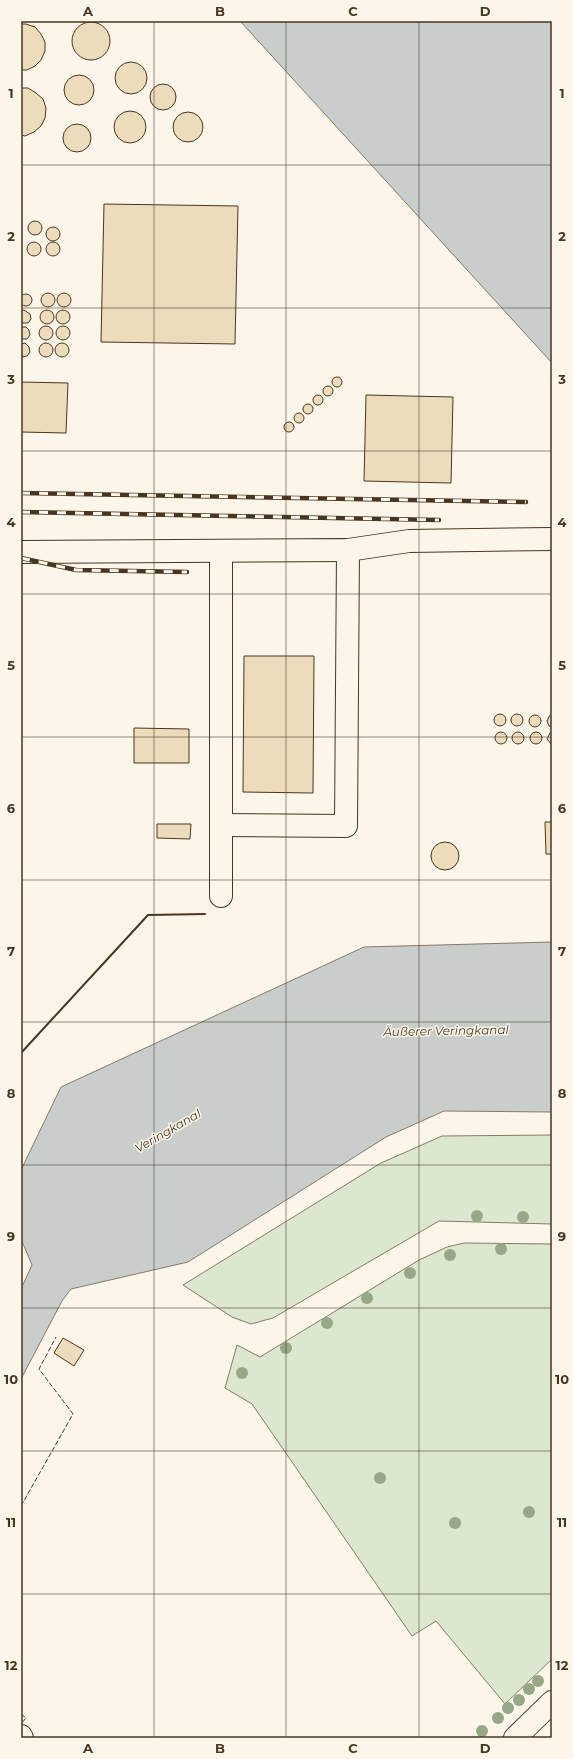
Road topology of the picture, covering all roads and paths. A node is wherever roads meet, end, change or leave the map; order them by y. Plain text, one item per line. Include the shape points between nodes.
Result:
1 (552, 539) edge
2 (348, 550) junction
3 (221, 551) junction
4 (21, 552) edge
5 (221, 825) junction
6 (221, 896) dead end
7 (552, 1702) edge
8 (515, 1738) edge

1 - 2 street via 409,541
2 - 3 street
2 - 5 street via 346,826
3 - 4 street
3 - 5 street
5 - 6 street
7 - 8 street

